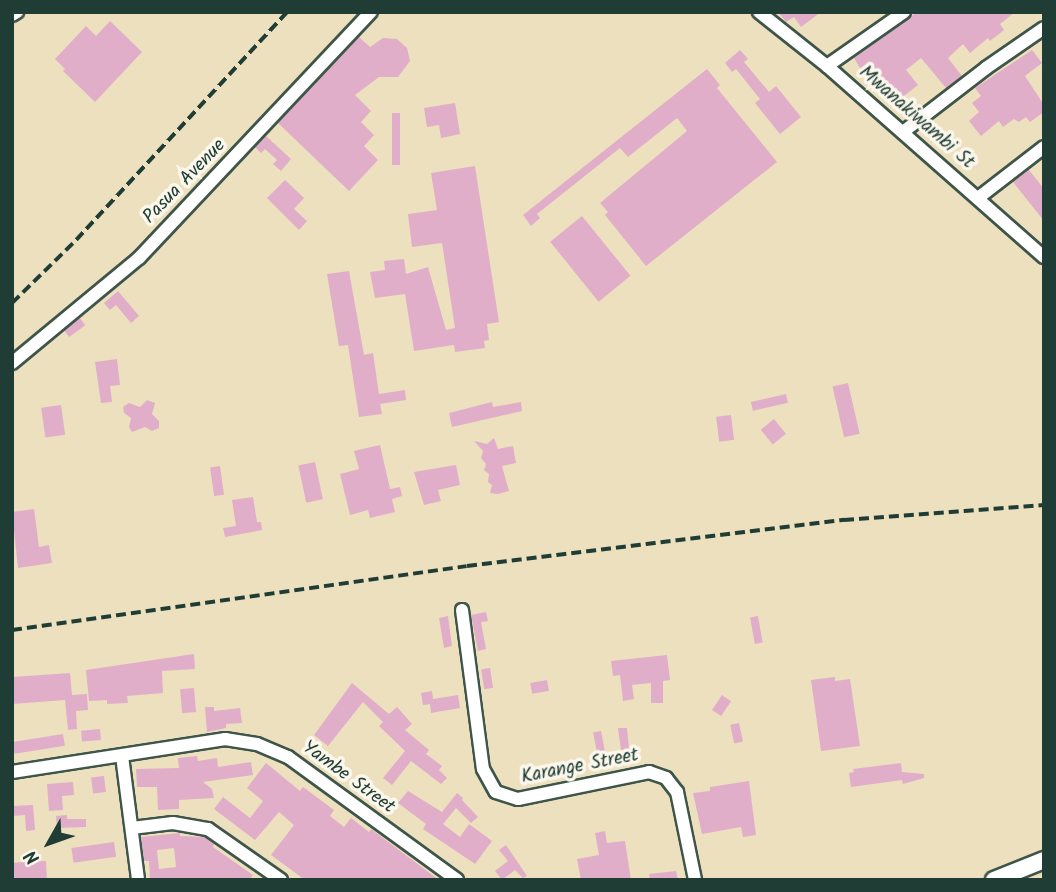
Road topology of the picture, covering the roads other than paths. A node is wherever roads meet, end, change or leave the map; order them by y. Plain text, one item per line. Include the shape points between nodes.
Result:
1 (17, 12) edge
2 (371, 12) edge
3 (759, 12) edge
4 (904, 12) edge
5 (12, 15) edge
6 (1044, 28) edge
7 (827, 66) junction
8 (903, 132) junction
9 (1044, 147) edge
10 (978, 198) junction
11 (1044, 257) edge
12 (12, 363) edge
13 (461, 610) dead end
14 (122, 756) junction
15 (12, 772) edge
16 (132, 828) junction
17 (1044, 860) edge
18 (138, 880) edge
19 (281, 880) edge
20 (457, 880) edge
21 (695, 880) edge
22 (994, 880) edge

1 - 5 street
2 - 12 street, Pasua Avenue via 139,258
3 - 7 street, Mwanakiwambi St
4 - 7 street
6 - 8 street
7 - 8 street, Mwanakiwambi St
8 - 10 street, Mwanakiwambi St
9 - 10 street
10 - 11 street, Mwanakiwambi St
13 - 21 street, Karange Street via 483,769 496,792 518,799 649,772 666,778 677,792
14 - 15 street, Yambe Street
14 - 16 street
14 - 20 street, Yambe Street via 225,739 257,744 288,757
16 - 18 street
16 - 19 street via 173,823 208,829
17 - 22 street

